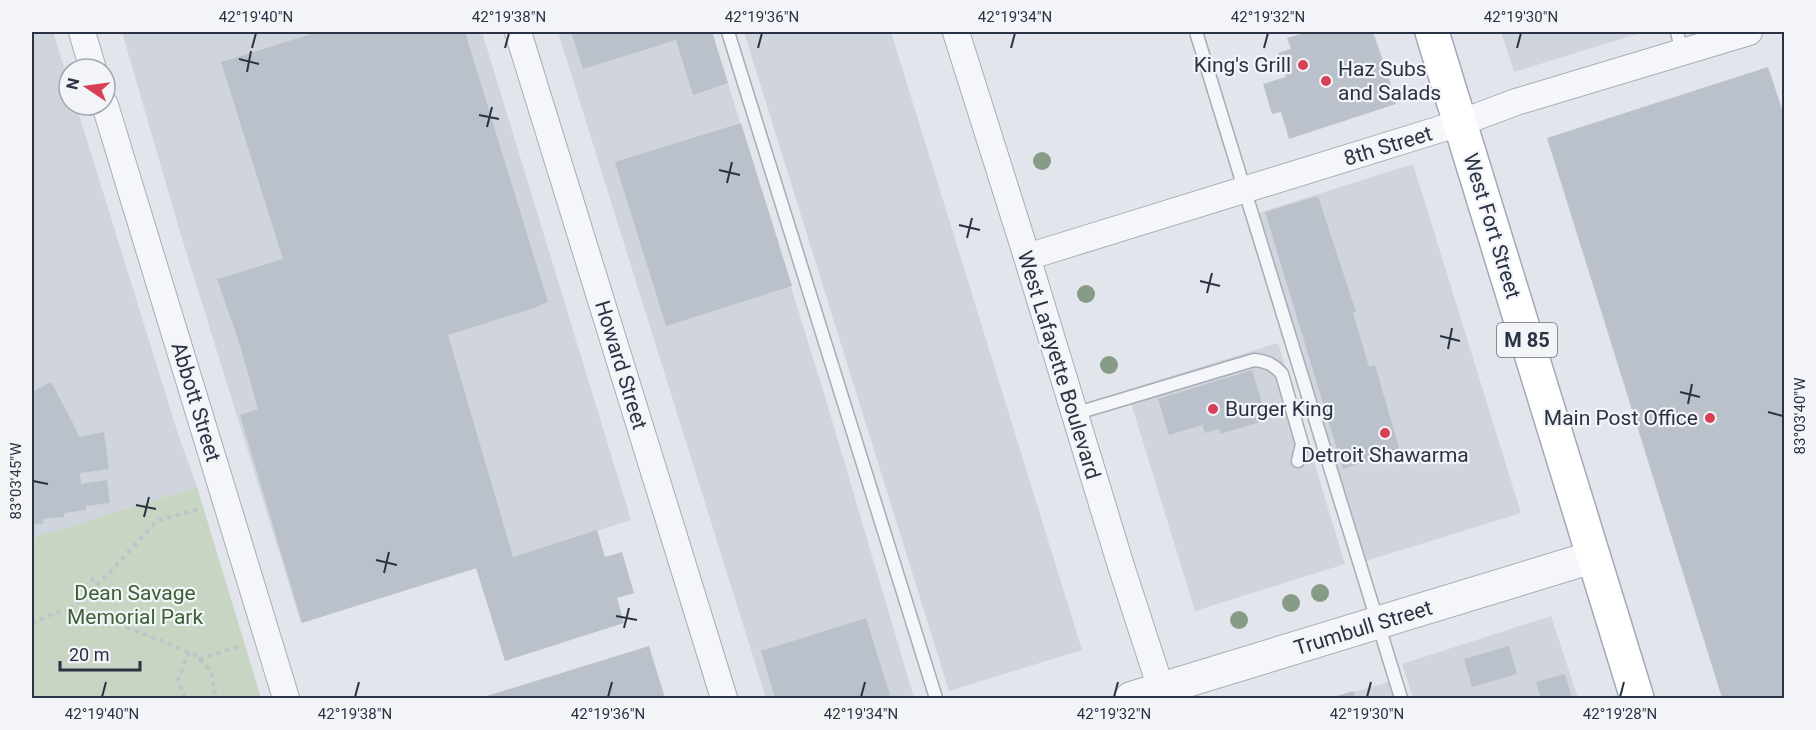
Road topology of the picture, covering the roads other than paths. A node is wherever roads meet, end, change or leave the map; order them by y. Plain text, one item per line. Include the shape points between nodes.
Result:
1 (82, 32) edge
2 (518, 32) edge
3 (728, 32) edge
4 (956, 32) edge
5 (1196, 32) edge
6 (1432, 32) edge
7 (1749, 32) edge
8 (1679, 42) edge
9 (89, 57) edge
10 (109, 117) edge
11 (1460, 123) junction
12 (1243, 190) junction
13 (1027, 257) junction
14 (1074, 414) junction
15 (1298, 461) dead end
16 (1593, 557) junction
17 (1378, 624) junction
18 (1162, 694) edge
19 (286, 699) edge
20 (724, 699) edge
21 (936, 699) edge
22 (1131, 699) edge
23 (1401, 699) edge
24 (1637, 699) edge

1 - 9 street
2 - 20 street, Howard Street
3 - 21 lane
4 - 13 street, West Lafayette Boulevard
5 - 12 lane
6 - 11 main road, West Fort Street / M 85
7 - 8 street, 8th Street
8 - 11 street, 8th Street
10 - 19 street, Abbott Street
11 - 12 street, 8th Street
11 - 16 main road, West Fort Street / M 85
12 - 13 street, 8th Street
12 - 17 lane
13 - 14 street, West Lafayette Boulevard
14 - 15 lane via 1265,360 1282,374 1302,444
14 - 18 street, West Lafayette Boulevard
16 - 17 street, Trumbull Street
16 - 24 main road, M 85
17 - 18 street, Trumbull Street
17 - 23 lane
18 - 22 street, Trumbull Street

